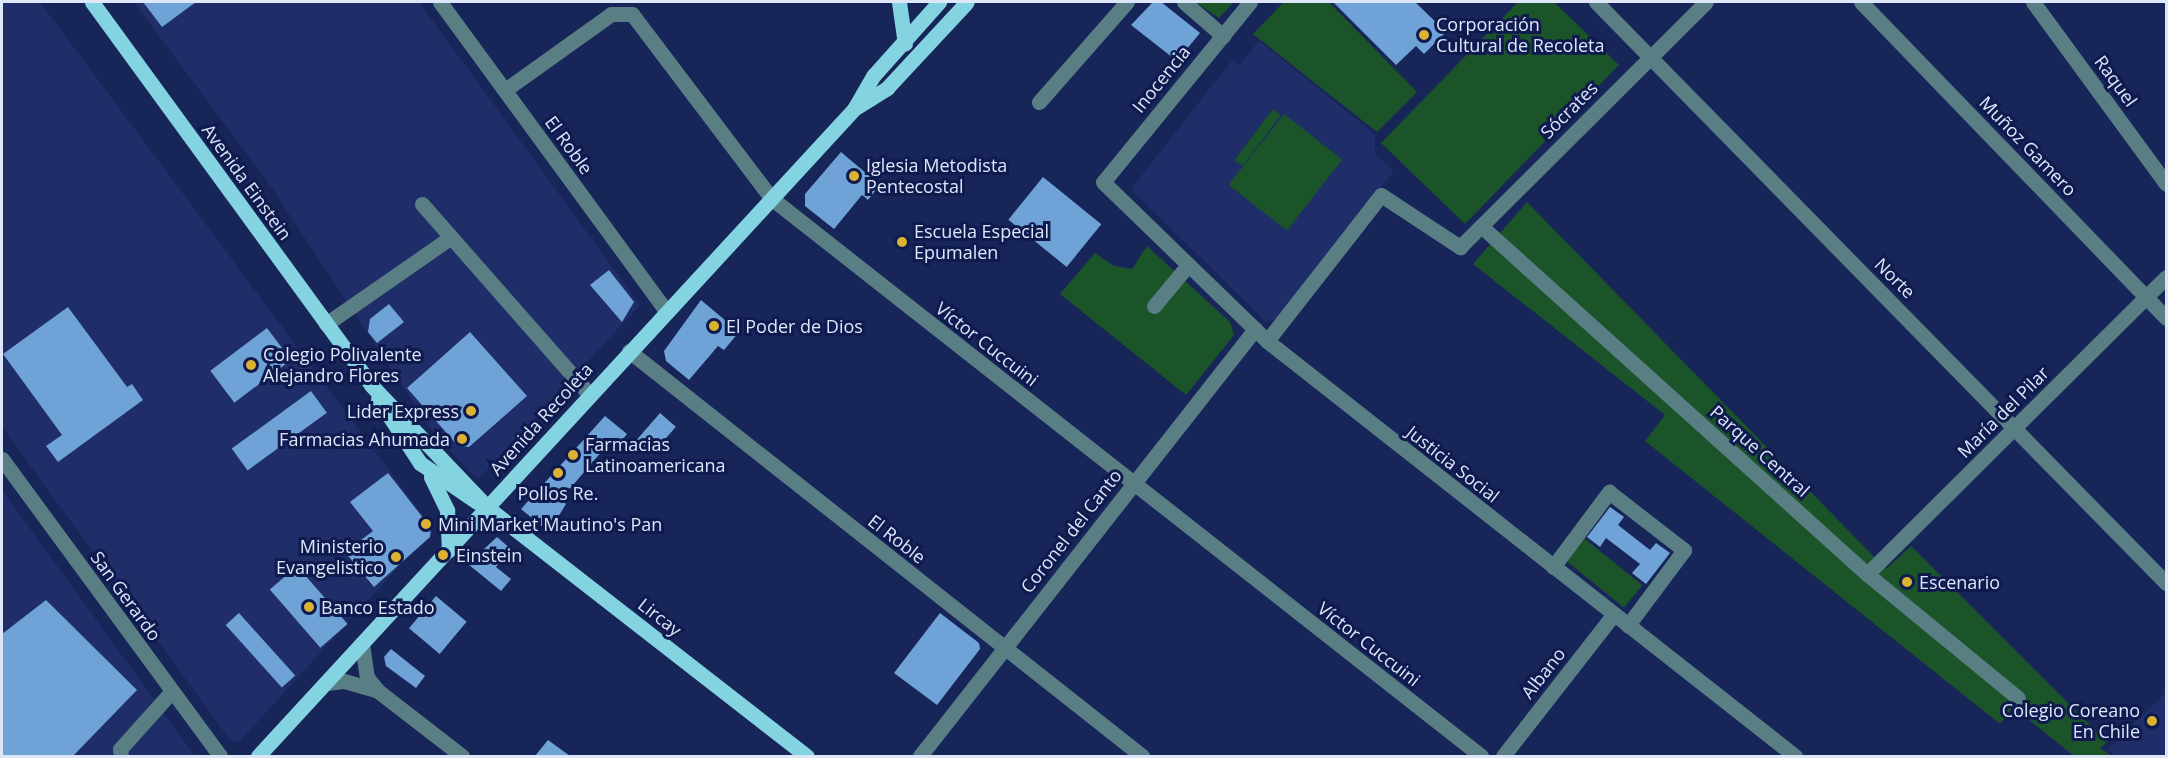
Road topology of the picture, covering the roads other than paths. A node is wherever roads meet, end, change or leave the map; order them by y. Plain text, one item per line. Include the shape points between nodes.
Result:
1 (92, 2) edge
2 (440, 2) edge
3 (899, 2) edge
4 (939, 2) edge
5 (967, 2) edge
6 (1127, 2) edge
7 (1184, 2) edge
8 (1250, 2) edge
9 (1596, 2) edge
10 (1706, 2) edge
11 (1861, 2) edge
12 (2033, 2) edge
13 (1223, 36) junction
14 (904, 39) junction
15 (1650, 57) junction
16 (907, 67) junction
17 (505, 90) junction
18 (1039, 102) dead end
19 (854, 109) junction
20 (1103, 182) joint
21 (2166, 184) edge
22 (771, 198) junction
23 (422, 204) dead end
24 (1481, 226) junction
25 (451, 237) junction
26 (1188, 265) junction
27 (2166, 278) edge
28 (2147, 297) junction
29 (1154, 306) dead end
30 (666, 311) junction
31 (2166, 318) edge
32 (326, 324) junction
33 (1254, 329) junction
34 (1267, 341) junction
35 (629, 351) junction
36 (371, 385) junction
37 (589, 394) junction
38 (2014, 428) junction
39 (2, 459) edge
40 (420, 463) junction
41 (1132, 483) junction
42 (488, 508) junction
43 (449, 550) junction
44 (1553, 567) junction
45 (1867, 574) junction
46 (2166, 583) edge
47 (1614, 614) junction
48 (1628, 625) junction
49 (362, 643) junction
50 (1005, 648) junction
51 (326, 683) junction
52 (172, 691) junction
53 (378, 691) junction
54 (2018, 698) dead end
55 (121, 756) edge
56 (220, 756) edge
57 (258, 756) edge
58 (462, 756) edge
59 (807, 756) edge
60 (920, 756) edge
61 (1142, 756) edge
62 (1481, 756) edge
63 (1503, 756) edge
64 (1795, 756) edge

1 - 32 main road, Avenida Einstein
2 - 17 street, El Roble
3 - 14 main road
4 - 14 main road, Avenida Recoleta
5 - 16 main road, Avenida Recoleta
6 - 18 street
7 - 13 street
8 - 13 street, Inocencia
9 - 15 street, Norte
10 - 15 street, Sócrates
11 - 28 street, Muñoz Gamero
12 - 21 street, Raquel
13 - 20 street, Inocencia
14 - 16 main road
14 - 19 main road, Avenida Recoleta via 873,75
15 - 24 street, Sócrates
15 - 38 street, Norte
16 - 19 main road, Avenida Recoleta
17 - 22 street, Víctor Cuccuini via 611,14 628,12
17 - 30 street, El Roble
19 - 22 main road, Avenida Recoleta
20 - 26 street, Justicia Social
22 - 30 main road, Avenida Recoleta
22 - 41 street, Víctor Cuccuini
23 - 25 street
24 - 34 street, Sócrates via 1460,247 1381,195
24 - 45 street, Parque Central
25 - 32 street
25 - 37 street
26 - 29 street
26 - 33 street, Justicia Social
27 - 28 street, María del Pilar
28 - 31 street, Muñoz Gamero
28 - 38 street, María del Pilar
30 - 35 main road, Avenida Recoleta
32 - 36 main road, Avenida Einstein
33 - 34 street, Justicia Social
33 - 41 street, Coronel del Canto
34 - 44 street, Justicia Social
35 - 37 main road, Avenida Recoleta
35 - 50 street, El Roble
36 - 40 main road, Avenida Einstein
36 - 42 main road, Avenida Einstein
37 - 42 main road, Avenida Recoleta
38 - 45 street, María del Pilar
38 - 46 street, Norte
39 - 52 street, San Gerardo
40 - 42 main road, Avenida Einstein
40 - 43 main road via 445,503
41 - 50 street, Coronel del Canto
41 - 62 street, Víctor Cuccuini
42 - 43 main road, Avenida Recoleta
42 - 59 main road, Lircay
43 - 49 main road, Avenida Recoleta
44 - 47 street, Justicia Social
44 - 48 street via 1609,492 1684,550
45 - 54 street, Parque Central
47 - 48 street, Justicia Social
47 - 63 street, Albano
48 - 64 street, Justicia Social
49 - 51 main road, Avenida Recoleta
49 - 53 street via 367,677
50 - 60 street, Coronel del Canto
50 - 61 street, El Roble
51 - 53 street via 344,681
51 - 57 main road, Avenida Recoleta
52 - 55 street via 120,749
52 - 56 street, San Gerardo
53 - 58 street

